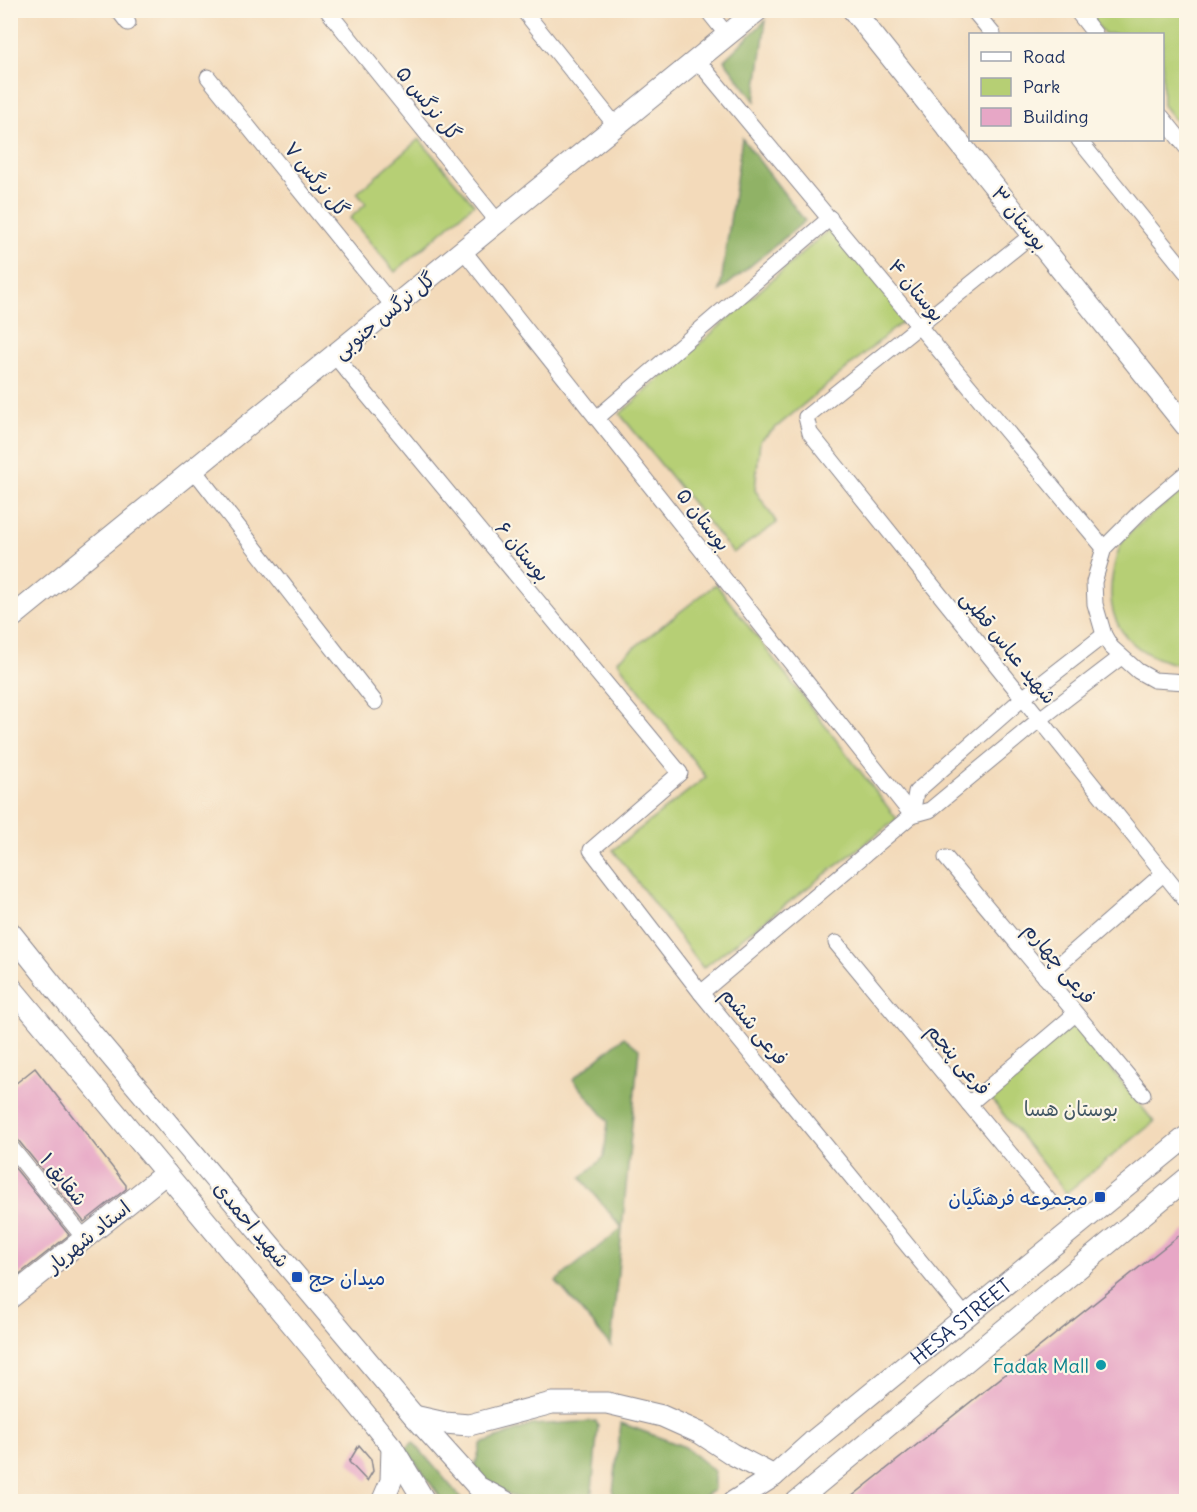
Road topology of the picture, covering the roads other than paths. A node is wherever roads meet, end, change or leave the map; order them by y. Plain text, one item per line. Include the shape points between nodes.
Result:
1 (118, 10) edge
2 (327, 10) edge
3 (523, 10) edge
4 (707, 10) edge
5 (758, 10) edge
6 (853, 10) edge
7 (871, 10) edge
8 (973, 10) edge
9 (1076, 10) edge
10 (128, 23) dead end
11 (992, 33) edge
12 (1094, 33) edge
13 (728, 35) junction
14 (697, 60) junction
15 (208, 77) dead end
16 (1164, 120) edge
17 (616, 126) junction
18 (969, 133) edge
19 (976, 141) edge
20 (1080, 141) edge
21 (1186, 147) edge
22 (830, 218) junction
23 (498, 222) junction
24 (1033, 234) junction
25 (463, 250) junction
26 (1186, 272) edge
27 (394, 307) junction
28 (920, 325) junction
29 (334, 355) junction
30 (1186, 403) edge
31 (597, 418) junction
32 (1186, 426) edge
33 (194, 470) junction
34 (1186, 473) edge
35 (1104, 548) junction
36 (10, 619) edge
37 (1104, 635) junction
38 (1121, 657) junction
39 (1186, 682) edge
40 (1023, 698) junction
41 (375, 702) dead end
42 (1040, 719) junction
43 (680, 773) joint
44 (912, 815) junction
45 (946, 858) dead end
46 (1164, 873) junction
47 (1186, 901) edge
48 (10, 932) edge
49 (836, 944) dead end
50 (1045, 977) junction
51 (10, 986) edge
52 (701, 993) junction
53 (1075, 1014) junction
54 (1143, 1094) dead end
55 (969, 1104) junction
56 (1178, 1143) edge
57 (10, 1146) edge
58 (1186, 1171) edge
59 (166, 1173) junction
60 (1186, 1179) edge
61 (1050, 1202) dead end
62 (84, 1239) junction
63 (10, 1298) edge
64 (966, 1317) junction
65 (414, 1416) junction
66 (392, 1447) junction
67 (774, 1476) junction
68 (482, 1494) edge
69 (382, 1502) edge
70 (425, 1502) edge
71 (506, 1502) edge
72 (734, 1502) edge
73 (796, 1502) edge

1 - 10 street
2 - 23 street, گل نرگس ۵
3 - 17 street
4 - 13 street
5 - 13 main road, گل نرگس جنوبی
6 - 24 main road, بوستان ۳
7 - 18 main road
8 - 11 street
9 - 12 street
13 - 14 main road, گل نرگس جنوبی
14 - 17 main road, گل نرگس جنوبی
14 - 22 street, بوستان ۴
15 - 27 street, گل نرگس ۷
16 - 21 street
17 - 23 main road, گل نرگس جنوبی
19 - 30 main road, بوستان ۳
20 - 26 street
22 - 28 street, بوستان ۴
22 - 31 street
23 - 25 main road, گل نرگس جنوبی
24 - 28 street
24 - 32 main road, بوستان ۳
25 - 27 main road, گل نرگس جنوبی
25 - 31 street, بوستان ۵
27 - 29 main road, گل نرگس جنوبی
28 - 35 street, بوستان ۴
28 - 40 street, شهید عباس قطبی via 806,417 810,434
29 - 33 main road, گل نرگس جنوبی
29 - 43 street, بوستان ۶
31 - 44 street, بوستان ۵
33 - 36 main road, گل نرگس جنوبی
33 - 41 street
34 - 35 street
35 - 37 street via 1094,582
37 - 38 street
37 - 40 street
38 - 39 street via 1154,680
38 - 42 street
40 - 42 street, شهید عباس قطبی
40 - 44 street via 916,792
42 - 44 street via 930,810
42 - 46 street, شهید عباس قطبی
43 - 52 street, فرعی ششم via 591,850
44 - 52 street
45 - 50 street, فرعی چهارم
46 - 47 street, شهید عباس قطبی
46 - 50 street
48 - 65 main road, شهید احمدی
49 - 55 street, فرعی پنجم
50 - 53 street, فرعی چهارم
51 - 59 main road, شهید احمدی
52 - 64 street, فرعی ششم
53 - 54 street, فرعی چهارم
53 - 55 street
55 - 61 street, فرعی پنجم
56 - 58 main road
56 - 64 main road, HESA STREET
57 - 62 street, شقایق ۱
59 - 62 main road, استاد شهریار
59 - 66 main road, شهید احمدی
60 - 73 main road, HESA STREET
62 - 63 main road, استاد شهریار
64 - 67 main road, HESA STREET
65 - 67 main road via 468,1425 552,1403 607,1403 681,1424
65 - 68 main road, شهید احمدی
66 - 69 main road via 391,1481
66 - 70 main road, شهید احمدی
67 - 72 main road, HESA STREET
68 - 71 main road, شهید احمدی

